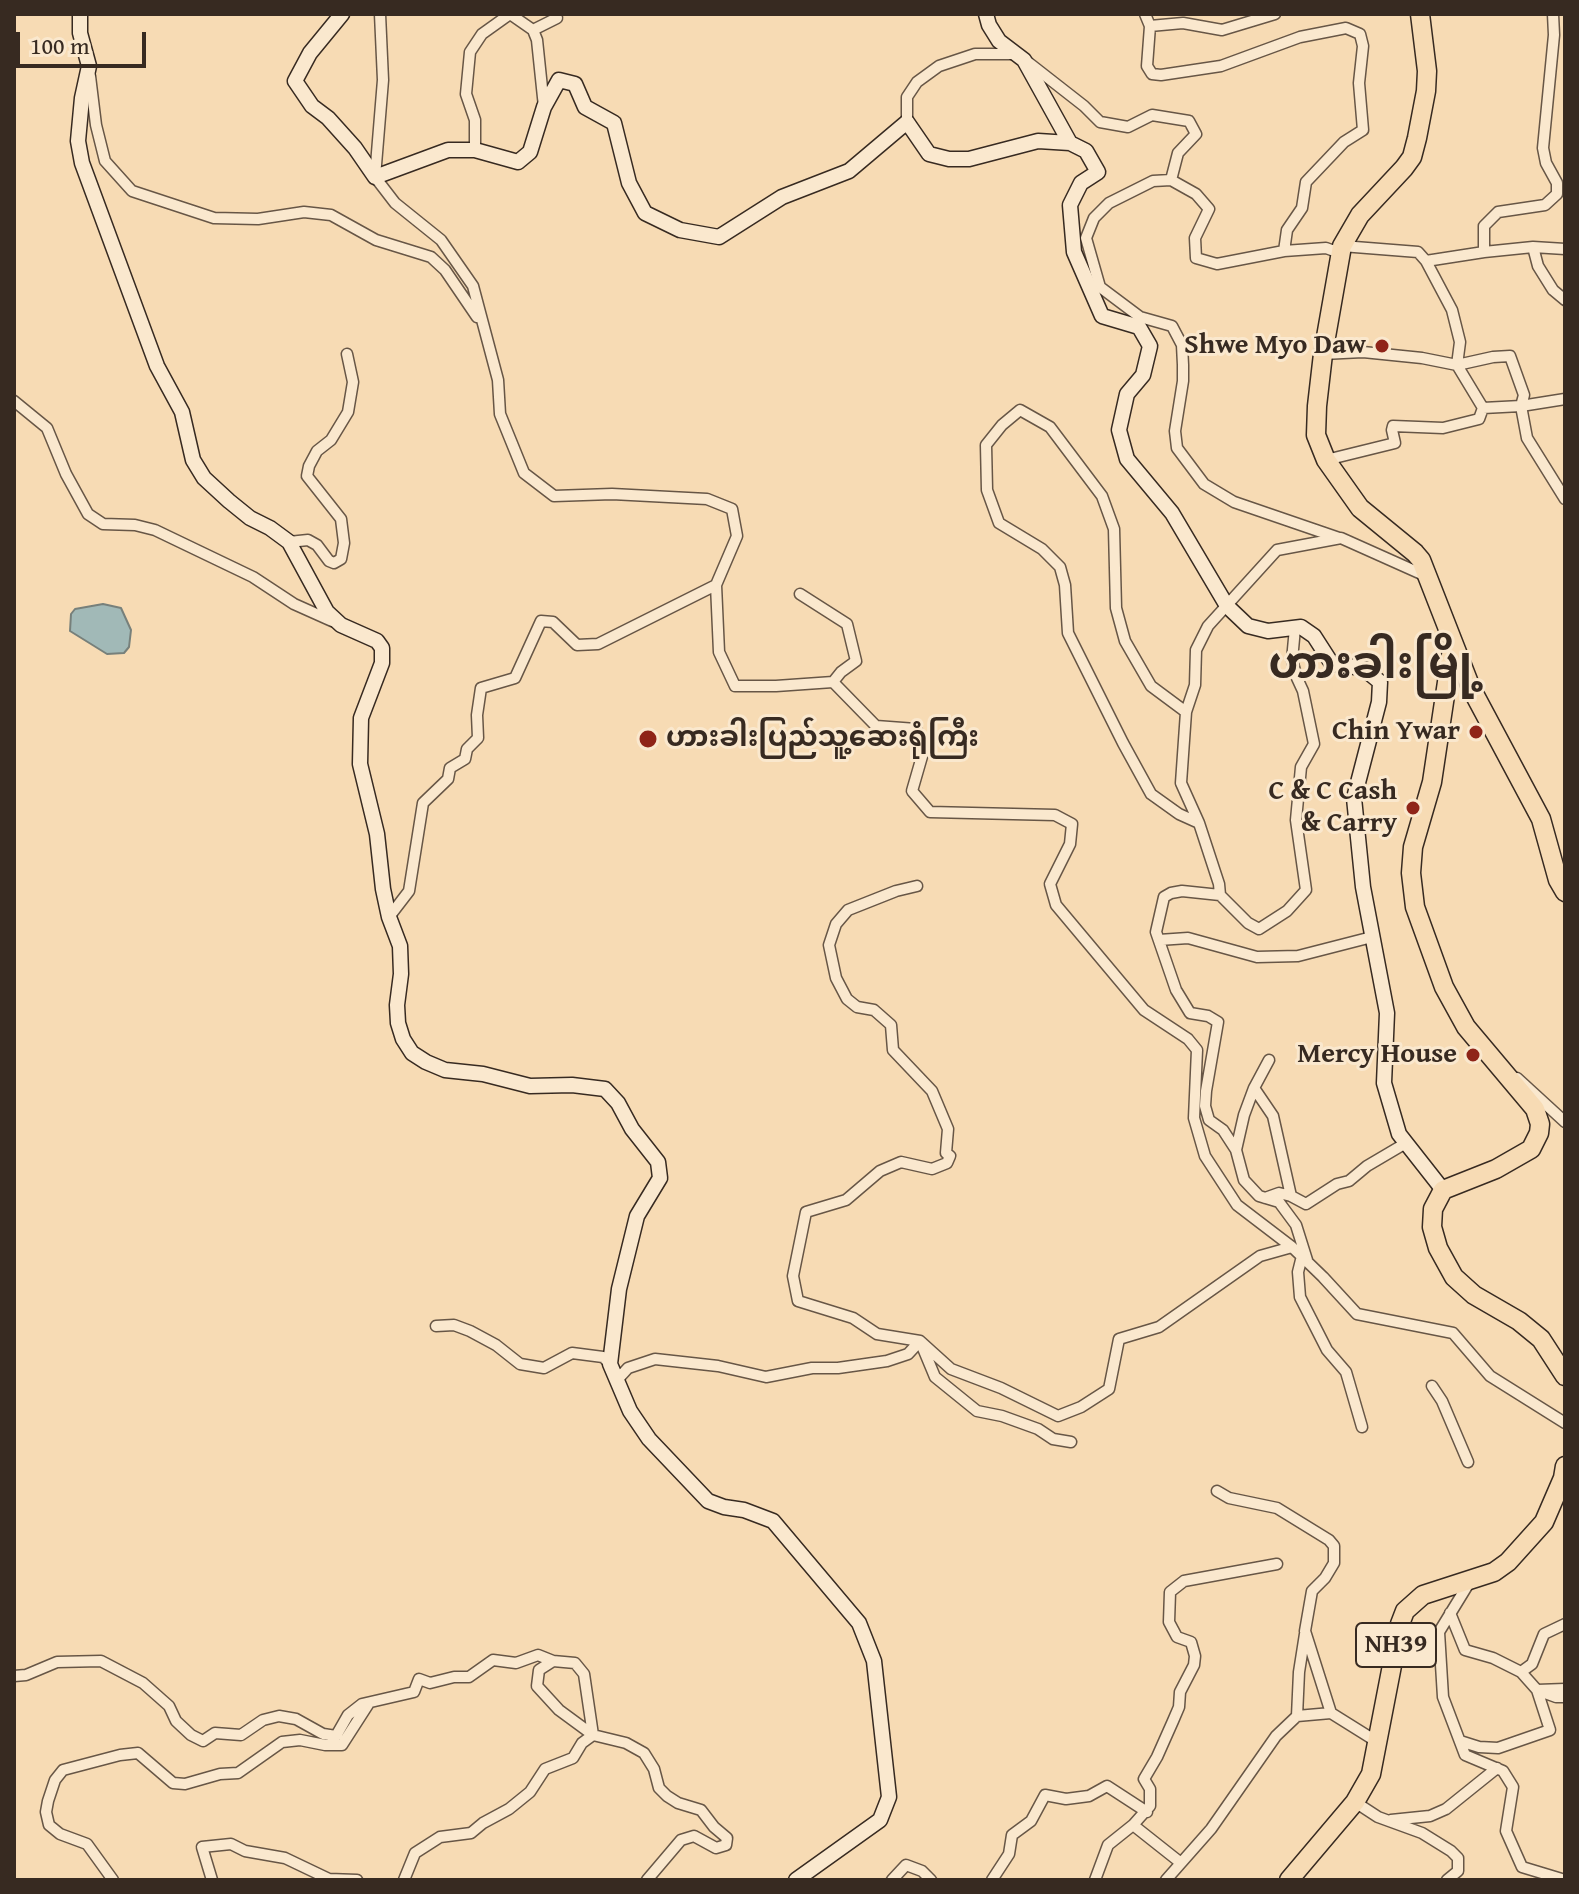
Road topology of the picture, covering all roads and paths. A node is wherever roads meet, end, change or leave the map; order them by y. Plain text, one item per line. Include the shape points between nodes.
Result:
1 (80, 14) edge
2 (342, 14) edge
3 (380, 14) edge
4 (986, 14) edge
5 (996, 14) edge
6 (1145, 14) edge
7 (1194, 14) edge
8 (1275, 14) edge
9 (1420, 14) edge
10 (1553, 14) edge
11 (557, 18) dead end
12 (1150, 26) junction
13 (1201, 26) junction
14 (533, 30) junction
15 (999, 41) junction
16 (1018, 57) junction
17 (89, 66) junction
18 (544, 107) junction
19 (907, 122) junction
20 (1070, 143) junction
21 (475, 150) junction
22 (375, 177) junction
23 (1171, 180) junction
24 (1533, 247) junction
25 (1341, 249) junction
26 (1565, 249) edge
27 (1284, 251) junction
28 (1484, 252) junction
29 (1426, 261) junction
30 (1565, 300) edge
31 (481, 322) junction
32 (347, 354) dead end
33 (1323, 354) junction
34 (1457, 365) junction
35 (1565, 399) edge
36 (14, 401) edge
37 (1521, 406) junction
38 (1483, 408) junction
39 (1326, 460) junction
40 (1565, 499) edge
41 (1341, 538) junction
42 (289, 542) junction
43 (1428, 577) junction
44 (716, 585) junction
45 (800, 594) dead end
46 (1227, 606) junction
47 (341, 625) junction
48 (1295, 628) junction
49 (1453, 639) junction
50 (833, 682) junction
51 (1186, 712) junction
52 (1199, 823) junction
53 (917, 886) dead end
54 (1565, 892) edge
55 (1220, 895) junction
56 (389, 917) junction
57 (1372, 937) junction
58 (1159, 940) junction
59 (1269, 1060) dead end
60 (1508, 1077) junction
61 (1254, 1088) junction
62 (1565, 1122) edge
63 (1406, 1143) junction
64 (1236, 1150) junction
65 (1443, 1190) junction
66 (1291, 1196) junction
67 (1265, 1198) junction
68 (1292, 1247) junction
69 (1305, 1259) junction
70 (436, 1326) dead end
71 (920, 1341) junction
72 (610, 1364) junction
73 (1565, 1376) edge
74 (617, 1380) junction
75 (1432, 1386) dead end
76 (1565, 1423) edge
77 (1362, 1427) dead end
78 (1071, 1442) dead end
79 (1468, 1462) dead end
80 (1565, 1466) edge
81 (1217, 1491) dead end
82 (1277, 1564) dead end
83 (1470, 1581) junction
84 (1450, 1613) junction
85 (1565, 1624) edge
86 (1305, 1631) junction
87 (553, 1661) junction
88 (1521, 1672) junction
89 (14, 1676) edge
90 (1565, 1689) edge
91 (1537, 1690) junction
92 (1565, 1697) edge
93 (371, 1701) junction
94 (1331, 1713) junction
95 (1297, 1716) junction
96 (593, 1735) junction
97 (1460, 1741) junction
98 (1379, 1743) junction
99 (1497, 1768) junction
100 (1355, 1802) junction
101 (1147, 1812) junction
102 (1387, 1820) junction
103 (1133, 1825) junction
104 (1181, 1863) junction
105 (113, 1880) edge
106 (212, 1880) edge
107 (357, 1880) edge
108 (404, 1880) edge
109 (647, 1880) edge
110 (796, 1880) edge
111 (892, 1880) edge
112 (931, 1880) edge
113 (992, 1880) edge
114 (1095, 1880) edge
115 (1166, 1880) edge
116 (1289, 1880) edge
117 (1447, 1880) edge
118 (1565, 1880) edge

1 - 17 street
2 - 22 street via 295,81
3 - 22 street via 383,80
4 - 15 street
5 - 15 street
6 - 12 street
7 - 13 street
8 - 13 street via 1222,30
9 - 25 highway via 1426,91 1412,157 1360,215
10 - 28 street via 1543,148 1557,194 1545,205 1498,212 1484,226
11 - 14 street
12 - 13 street
12 - 27 street via 1147,66 1152,74 1161,75 1221,66 1300,37 1346,28 1360,34 1363,130 1306,182 1302,208 1287,230
14 - 18 street
14 - 21 street via 510,14 482,34 470,52 466,94 475,120
15 - 16 street
16 - 19 street via 975,54 939,66 907,97
16 - 20 street
16 - 23 street via 1100,122 1128,127 1152,115 1189,121 1196,134 1178,153
17 - 31 street via 105,161 132,191 214,218 331,215 376,240 431,257
17 - 42 street via 78,141 82,163 157,366 182,412 193,460 229,501
18 - 19 street via 559,80 575,84 585,107 614,123 629,183 645,213 680,230 719,237 782,197 849,171
18 - 21 street via 530,152 518,162
19 - 20 street via 929,154 949,159 1038,141
20 - 46 street via 1086,151 1098,172 1081,183 1070,205 1074,252 1102,316 1139,327 1150,346 1143,375 1127,394 1119,430 1127,459 1172,513
21 - 22 street via 448,150
22 - 31 street via 395,203 441,240 473,286
23 - 27 street via 1196,194 1209,209 1195,238 1196,258 1217,264
23 - 41 street via 1153,181 1109,203 1094,218 1086,238 1100,287 1140,317 1172,326 1182,345 1183,365 1177,448 1204,484 1234,502
24 - 26 street
24 - 28 street
24 - 30 street via 1538,266
25 - 27 street
25 - 29 street via 1418,252
25 - 33 highway
28 - 29 street
29 - 34 street via 1452,310 1460,342
31 - 44 street via 498,380 500,414 524,473 554,496 707,499 732,509 737,536
32 - 42 street via 353,382 348,412 331,440 317,451 307,476 341,519 341,559 329,561 308,540
33 - 34 street via 1363,352
33 - 39 highway via 1315,426
34 - 37 street via 1510,356 1521,381
34 - 38 street
35 - 37 street
36 - 47 street via 47,428 88,514 103,524 155,530
37 - 38 street
37 - 40 street via 1527,438
38 - 39 street via 1479,419 1443,428 1393,426 1395,443
39 - 43 highway via 1360,508 1415,553
41 - 43 street
41 - 46 street via 1277,550
42 - 47 street via 327,612
43 - 49 highway
44 - 50 street via 719,652 735,686
44 - 56 street via 598,644 577,645 553,622 541,621 515,678 481,688 478,738 423,803 409,891
45 - 50 street via 847,624 856,661
46 - 48 street via 1248,626 1268,631
46 - 51 street via 1208,626 1196,650 1195,685
47 - 56 street via 377,641 382,656 359,739
48 - 55 street via 1292,660 1314,744 1301,767 1296,820 1306,890 1287,911 1259,929
48 - 57 street via 1314,636 1332,664 1363,668 1380,682 1354,798
49 - 54 highway via 1471,688 1541,819
49 - 60 highway via 1432,782 1413,847 1411,887 1444,987 1466,1027
50 - 68 street via 876,726 916,729 925,746 912,791 930,812 1055,815 1072,824 1070,844 1050,884 1056,905 1144,1010 1197,1050 1194,1118 1205,1156 1237,1205
51 - 52 street via 1181,783
51 - 52 street via 1151,686 1125,641 1116,608 1114,529 1102,496 1050,427 1020,410 986,445 987,490 999,523 1042,549 1060,567 1068,633 1123,743 1151,794
52 - 55 street
53 - 71 street via 848,910 829,945 847,999 874,1010 891,1025 893,1050 932,1091 948,1129 950,1156 932,1169 901,1162 880,1171 846,1200 806,1212 793,1276 798,1301 853,1318 877,1334
55 - 58 street via 1182,891 1164,897
56 - 72 street via 400,946 398,1023 412,1053 445,1070 530,1086 605,1089 658,1162 660,1178 637,1216 619,1289
57 - 58 street via 1298,956 1257,957 1188,938
57 - 63 street via 1387,1013 1384,1083
58 - 64 street via 1190,1013 1218,1022 1205,1106 1209,1120
59 - 61 street
60 - 62 street via 1523,1082
60 - 65 highway via 1539,1116 1536,1142 1514,1160
61 - 64 street
61 - 66 street via 1273,1116
63 - 65 street
63 - 66 street via 1306,1204
64 - 67 street via 1244,1180
65 - 73 highway via 1433,1209 1432,1227 1454,1277 1541,1339
66 - 67 street
67 - 69 street via 1279,1202 1296,1225
68 - 69 street
68 - 71 street via 1260,1256 1159,1327 1119,1339 1109,1389 1058,1416 951,1369
69 - 76 street via 1357,1314 1453,1333 1490,1376
69 - 77 street via 1298,1272 1300,1297 1327,1350 1346,1372
70 - 72 street via 470,1331 520,1364 544,1368 572,1353 603,1357
71 - 74 street via 908,1354 887,1361 838,1368 766,1377 655,1359 628,1368
71 - 78 street via 935,1377 977,1411
72 - 74 street
74 - 110 street via 649,1439 708,1501 773,1521 859,1623 874,1661 889,1797 880,1820
75 - 79 street
80 - 83 highway, NH39 via 1544,1522 1523,1549 1494,1572
81 - 86 street via 1277,1508 1334,1546 1334,1563 1312,1591
82 - 101 street via 1184,1581 1170,1592 1169,1622 1177,1637 1191,1642 1195,1656 1179,1707 1144,1779 1150,1789
83 - 84 street
83 - 98 highway, NH39 via 1423,1595 1405,1611
84 - 88 street via 1465,1650
84 - 97 street via 1439,1632 1443,1697
85 - 88 street via 1544,1634 1532,1664
86 - 94 street
86 - 95 street
87 - 93 street via 538,1655 516,1663 493,1660 469,1677 430,1683 419,1679 414,1692
87 - 96 street via 575,1663 584,1674
87 - 96 street via 539,1670 537,1686
88 - 91 street
89 - 93 street via 57,1662 101,1661 143,1683 169,1706 176,1721 203,1741 215,1733 241,1735 279,1716 336,1736 348,1715
90 - 91 street
91 - 92 street
91 - 97 street via 1550,1730 1498,1748
93 - 105 street via 342,1745 282,1742 238,1773 173,1783 138,1753 63,1770 48,1801 49,1825 87,1844
94 - 95 street
94 - 98 street
95 - 104 street via 1276,1736
96 - 108 street via 573,1758 545,1769 530,1792 509,1809 471,1833 440,1837 415,1853
96 - 109 street via 644,1753 659,1788 678,1803 701,1810 727,1838 726,1845 716,1848 694,1836 681,1840
97 - 99 street via 1465,1755
98 - 100 highway, NH39 via 1371,1774
99 - 102 street via 1446,1809
99 - 118 street via 1513,1787 1506,1831 1522,1867
100 - 102 street
100 - 116 highway, NH39
101 - 103 street
101 - 113 street via 1107,1786 1089,1796 1045,1795 1031,1821 1012,1835 1009,1854
102 - 117 street via 1422,1833 1458,1858 1458,1871
103 - 104 street
103 - 114 street via 1108,1845
104 - 115 street
106 - 107 street via 202,1847 231,1844 285,1858 329,1879
111 - 112 street via 906,1865

